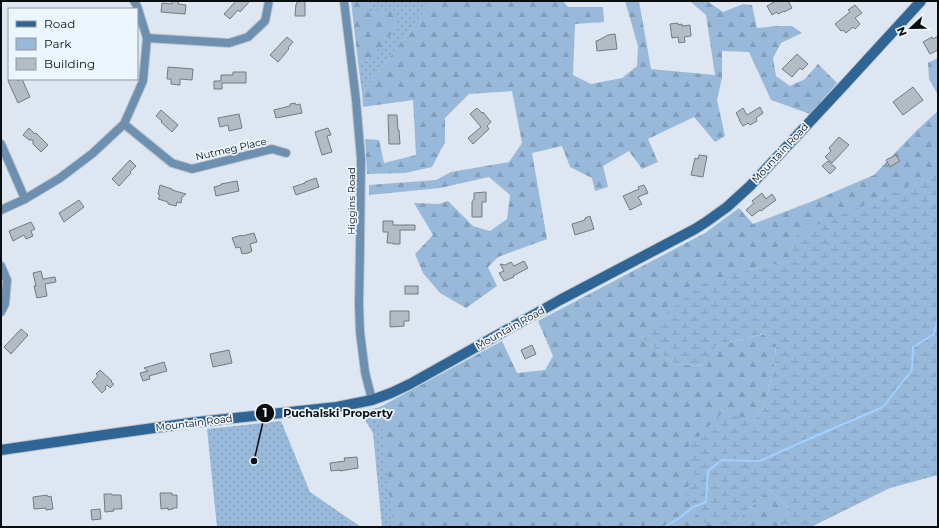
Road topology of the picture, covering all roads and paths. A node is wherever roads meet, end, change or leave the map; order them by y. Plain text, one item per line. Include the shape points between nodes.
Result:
1 (269, 1) edge
2 (344, 1) edge
3 (921, 1) edge
4 (138, 9) edge
5 (147, 38) junction
6 (124, 124) junction
7 (1, 144) edge
8 (286, 153) dead end
9 (25, 199) junction
10 (1, 210) edge
11 (1, 266) edge
12 (1, 312) edge
13 (372, 400) junction
14 (1, 450) edge

1 - 5 street via 265,21 248,37 229,44
2 - 13 street, Higgins Road via 361,159 360,332 365,372
3 - 13 main road, Mountain Road via 740,197 717,215 683,236 560,300 410,384
4 - 5 street
5 - 6 street via 143,81
6 - 8 street, Nutmeg Place via 172,163 192,168 272,149
6 - 9 street via 82,162
7 - 9 street
9 - 10 street
11 - 12 street via 6,280 5,304
13 - 14 main road, Mountain Road via 337,407 150,428

